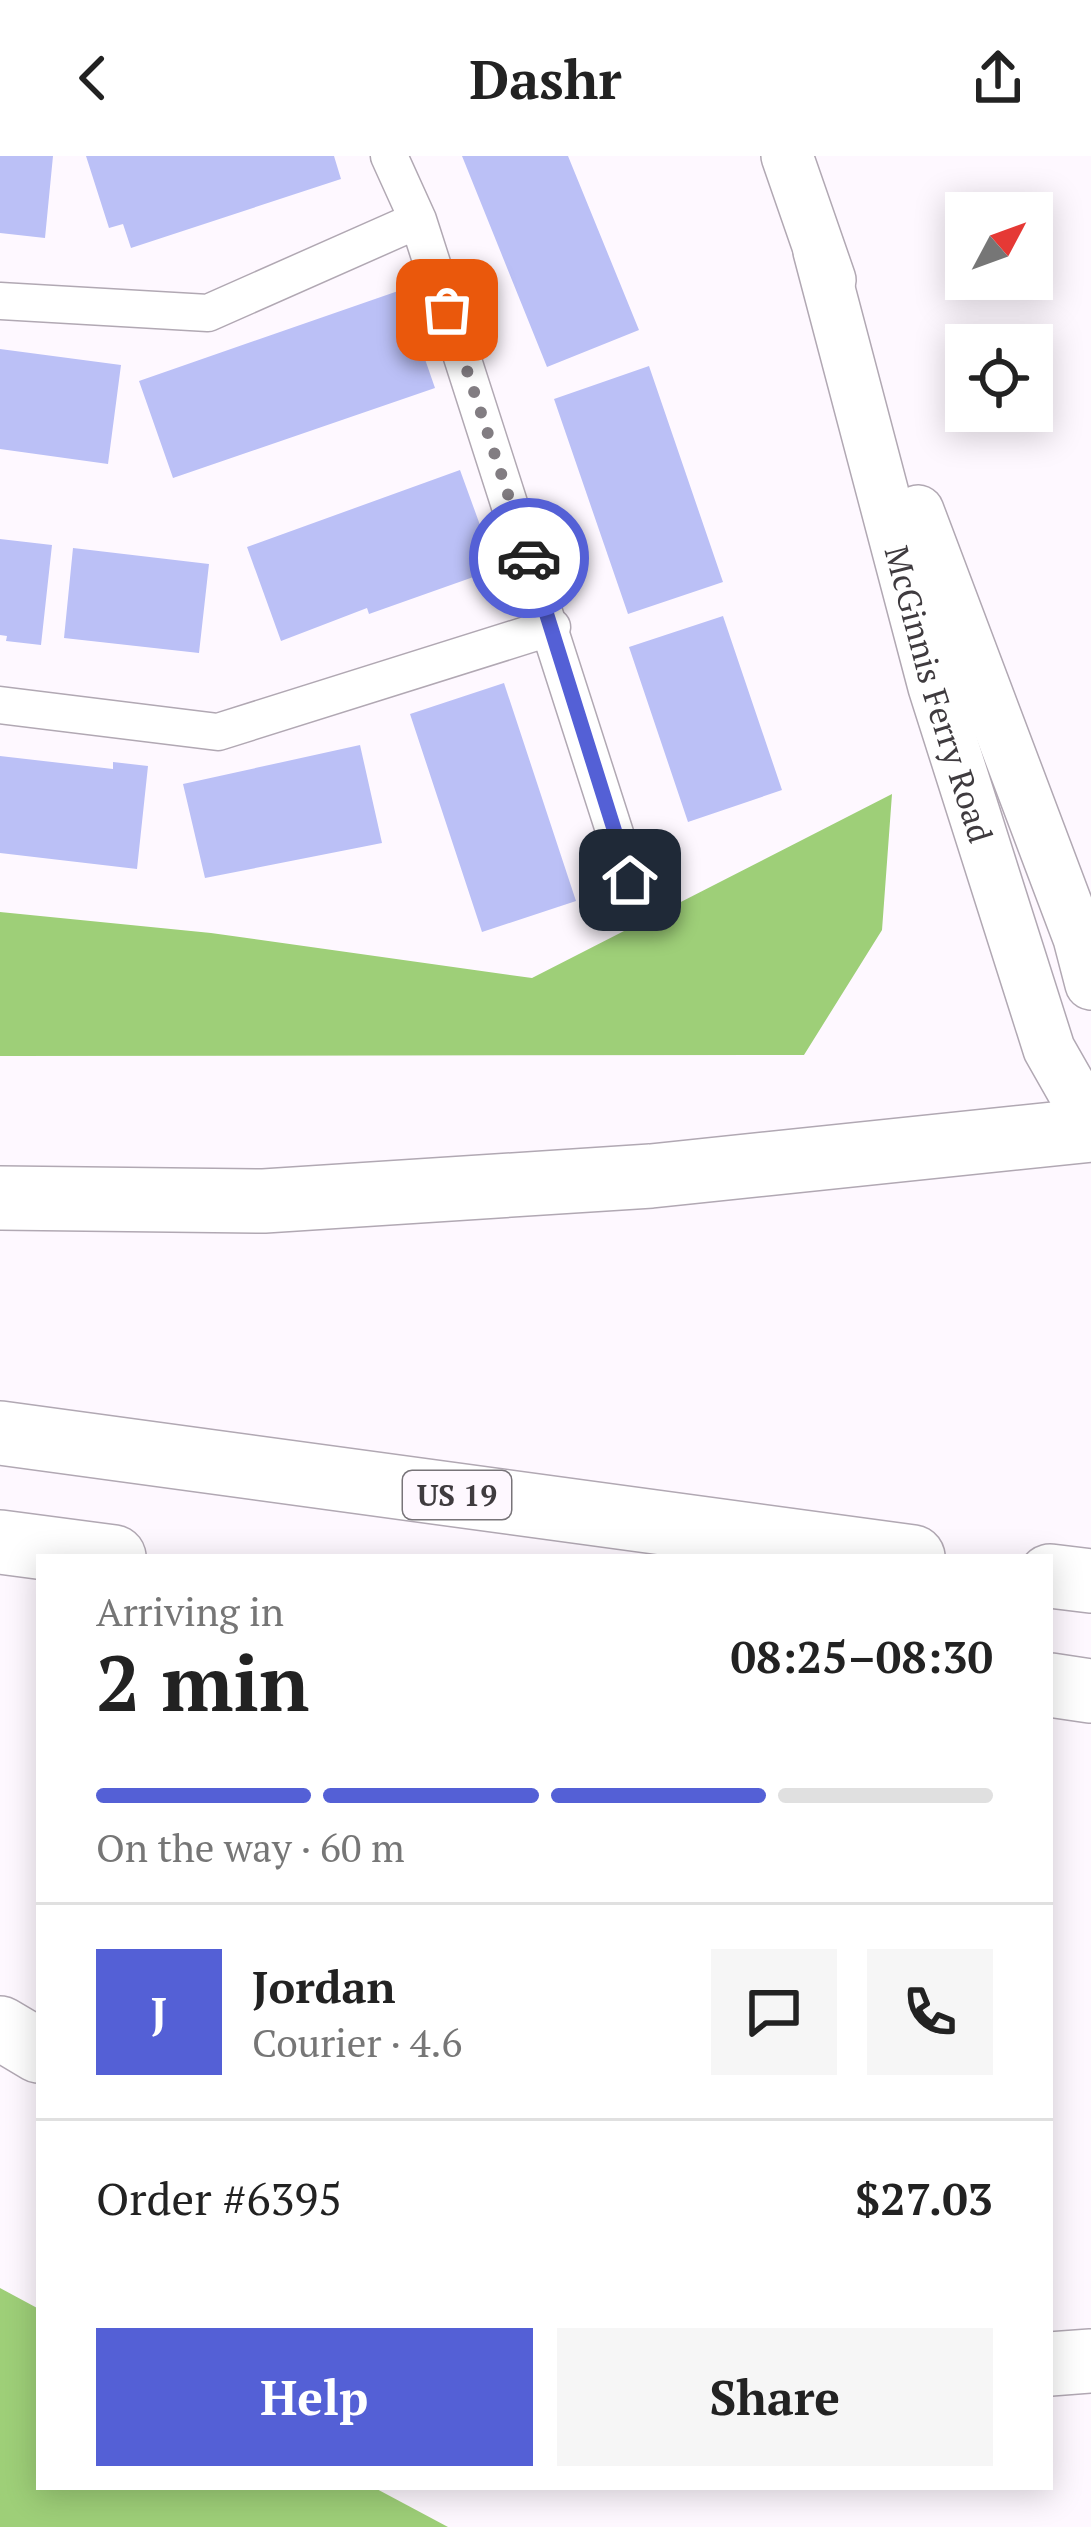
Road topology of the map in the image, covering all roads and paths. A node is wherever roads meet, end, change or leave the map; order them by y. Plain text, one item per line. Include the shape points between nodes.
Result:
1 (389, 156) edge
2 (787, 156) edge
3 (418, 220) junction
4 (819, 250) junction
5 (0, 301) edge
6 (552, 626) junction
7 (0, 705) edge
8 (630, 880) dead end
9 (1091, 984) edge
10 (1091, 1126) edge
11 (0, 1198) edge
12 (0, 1433) edge
13 (0, 1541) edge
14 (93, 1554) edge
15 (891, 1554) edge
16 (1053, 1576) edge
17 (1091, 1581) edge
18 (1053, 1685) edge
19 (1091, 1691) edge
20 (0, 2028) edge
21 (36, 2049) edge
22 (1091, 2361) edge
23 (1053, 2364) edge

1 - 3 street
2 - 4 main road, McGinnis Ferry Road
3 - 5 street via 208,313
3 - 6 street
4 - 9 main road, McGinnis Ferry Road
4 - 10 main road, McGinnis Ferry Road via 934,686 1049,1049
6 - 7 street via 218,732
6 - 8 street
10 - 11 highway via 651,1176 264,1202
12 - 15 highway, US 19
13 - 14 highway
16 - 17 highway
18 - 19 highway
20 - 21 highway
22 - 23 highway

